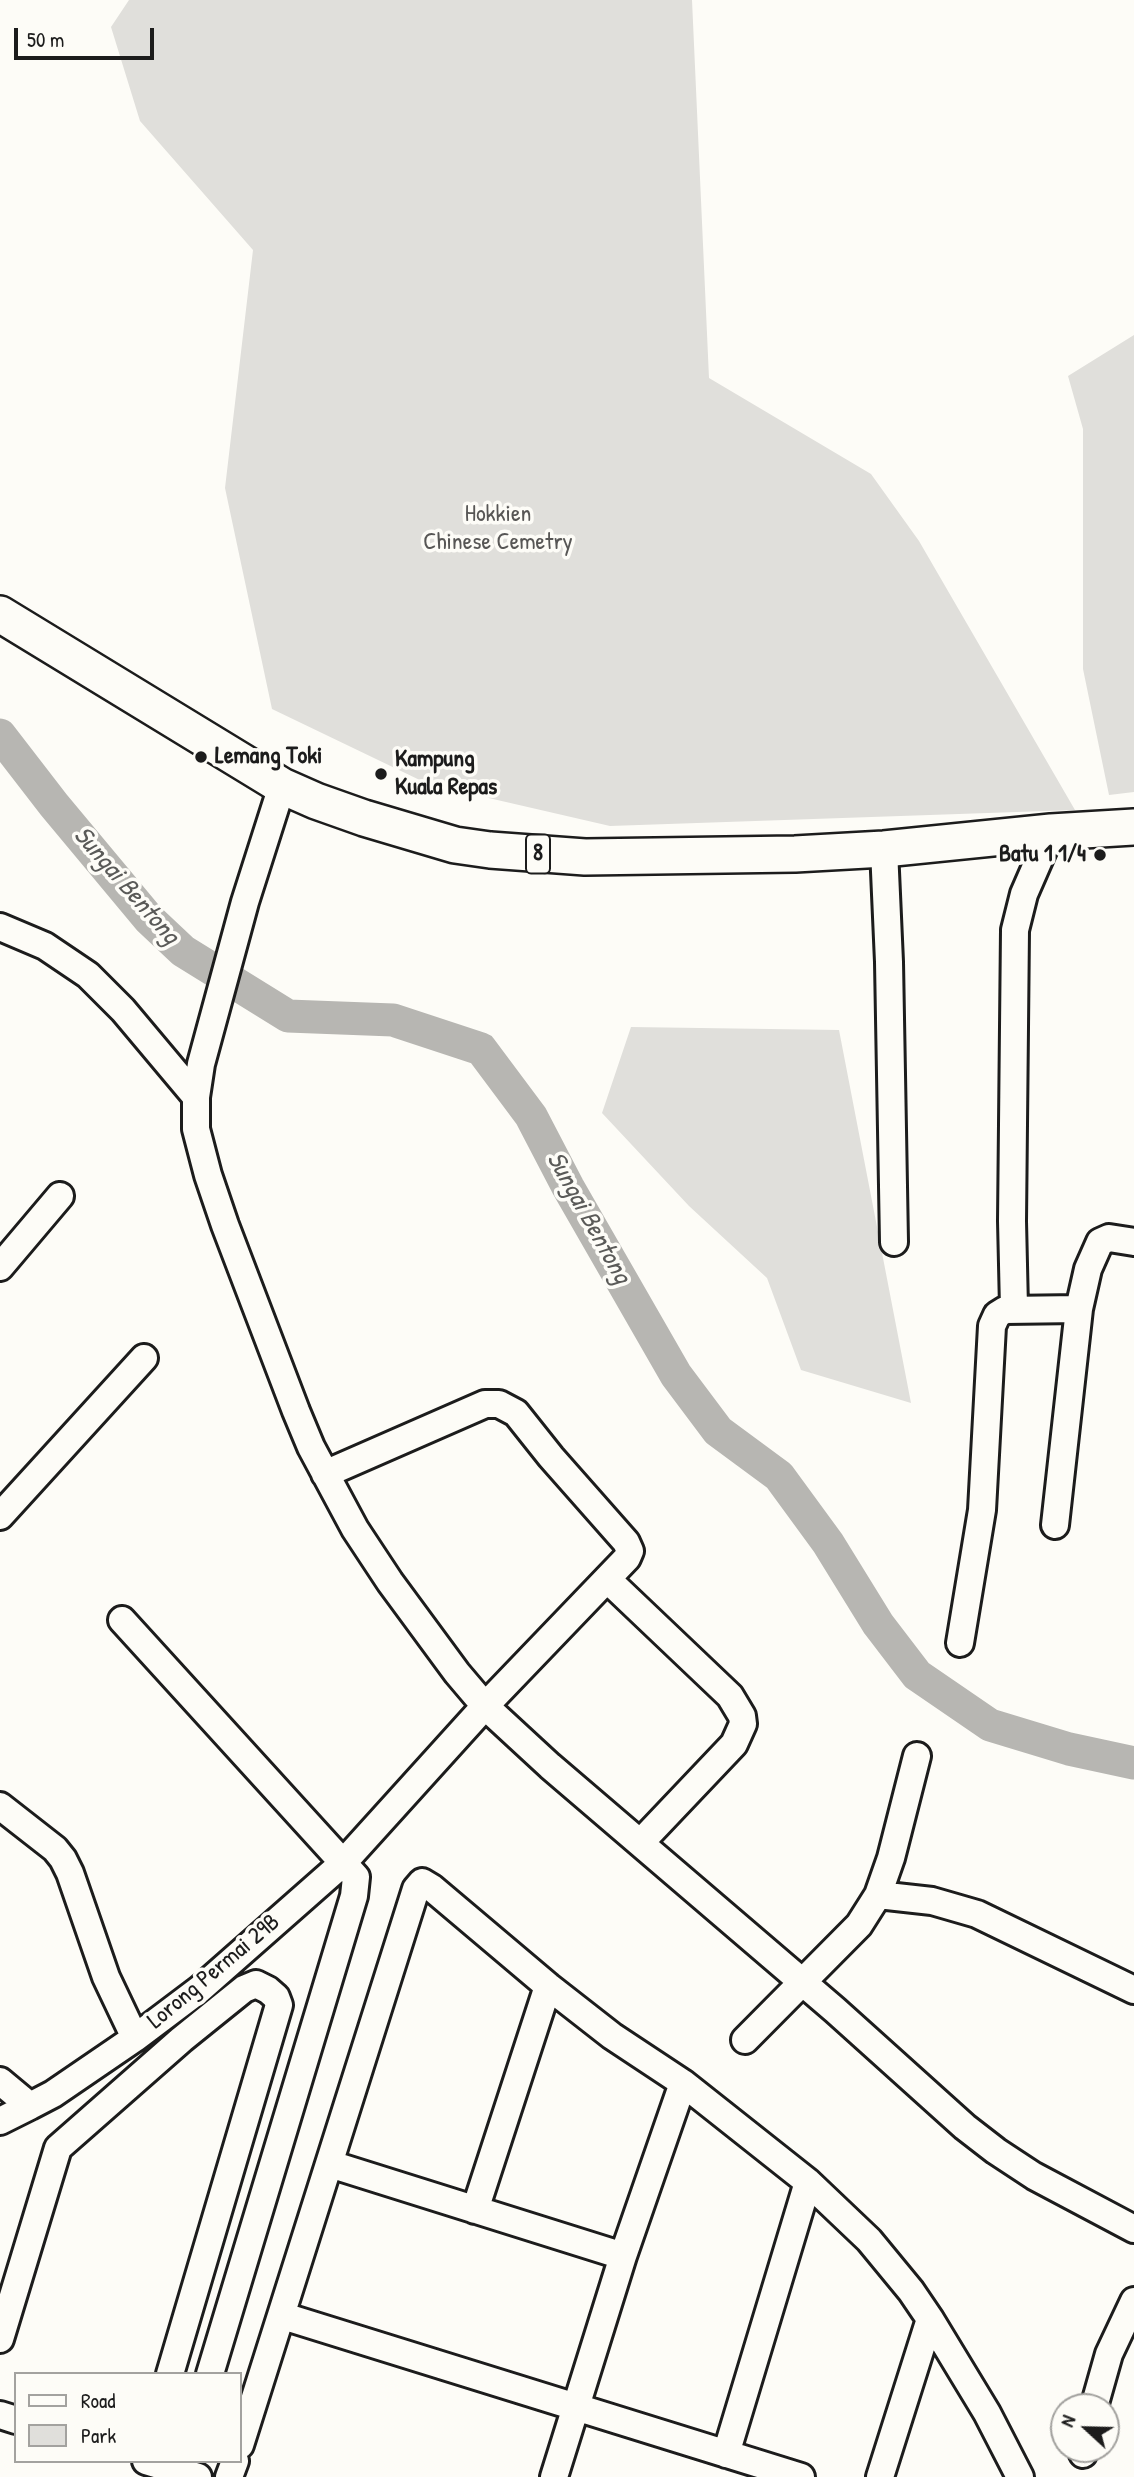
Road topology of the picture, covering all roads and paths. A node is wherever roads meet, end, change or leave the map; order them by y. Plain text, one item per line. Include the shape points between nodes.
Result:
1 (0, 614) edge
2 (282, 786) junction
3 (1134, 827) edge
4 (1051, 832) junction
5 (884, 849) junction
6 (0, 927) edge
7 (196, 1097) junction
8 (60, 1196) dead end
9 (894, 1242) dead end
10 (1134, 1242) edge
11 (0, 1268) edge
12 (1014, 1308) junction
13 (1079, 1309) junction
14 (144, 1358) dead end
15 (325, 1474) junction
16 (0, 1516) edge
17 (1055, 1524) dead end
18 (607, 1579) junction
19 (121, 1620) dead end
20 (960, 1643) dead end
21 (485, 1706) junction
22 (917, 1756) dead end
23 (0, 1806) edge
24 (640, 1842) junction
25 (343, 1863) junction
26 (878, 1895) junction
27 (803, 1981) junction
28 (548, 1986) junction
29 (1134, 1990) edge
30 (135, 2038) junction
31 (745, 2040) dead end
32 (0, 2081) edge
33 (683, 2083) junction
34 (30, 2106) junction
35 (0, 2121) edge
36 (330, 2164) junction
37 (808, 2182) junction
38 (475, 2210) junction
39 (1134, 2229) edge
40 (623, 2256) junction
41 (1134, 2301) edge
42 (283, 2316) junction
43 (930, 2319) junction
44 (0, 2339) edge
45 (171, 2372) edge
46 (211, 2372) edge
47 (1098, 2393) edge
48 (575, 2407) junction
49 (242, 2439) edge
50 (726, 2454) junction
51 (155, 2463) edge
52 (188, 2470) edge
53 (554, 2477) edge
54 (801, 2477) edge
55 (880, 2477) edge
56 (1020, 2477) edge

1 - 2 main road, 8
2 - 5 main road, 8 via 389,826 490,850 628,857
2 - 7 street via 245,902
3 - 4 main road, 8
4 - 5 main road, 8
4 - 12 street via 1024,894 1015,930
5 - 9 street
6 - 7 street via 45,946 88,975
7 - 15 street via 199,1144 225,1225
8 - 11 street
10 - 13 street via 1109,1238 1100,1242 1091,1258
12 - 13 street
12 - 20 street via 997,1315 992,1326 982,1510
13 - 17 street
14 - 16 street
15 - 18 street, Lorong Permai 29B via 485,1404 507,1407 628,1546 627,1558
15 - 21 street via 390,1583
18 - 21 street, Lorong Permai 29B
18 - 24 street via 730,1696 742,1716 734,1744
19 - 25 street
21 - 24 street
21 - 25 street, Lorong Permai 29B
22 - 26 street
23 - 30 street, Lorong Permai 29B via 63,1859 98,1958
24 - 27 street
25 - 30 street, Lorong Permai 29B via 200,1989
25 - 46 street via 356,1877 354,1896
26 - 27 street via 859,1925
26 - 29 street via 932,1901 977,1914
27 - 31 street
27 - 39 street via 996,2151
28 - 33 street
28 - 36 street via 432,1888 419,1883
28 - 38 street
30 - 34 street
32 - 34 street
33 - 37 street
33 - 40 street
34 - 35 street
36 - 38 street
36 - 42 street
37 - 43 street via 869,2240
37 - 50 street
38 - 40 street
40 - 48 street
41 - 47 street via 1109,2354
42 - 48 street
42 - 49 street
43 - 55 street
43 - 56 street
44 - 45 street via 58,2148 183,2039 256,1984 276,1997 279,2005
48 - 50 street
48 - 53 street
50 - 54 street
51 - 52 street

